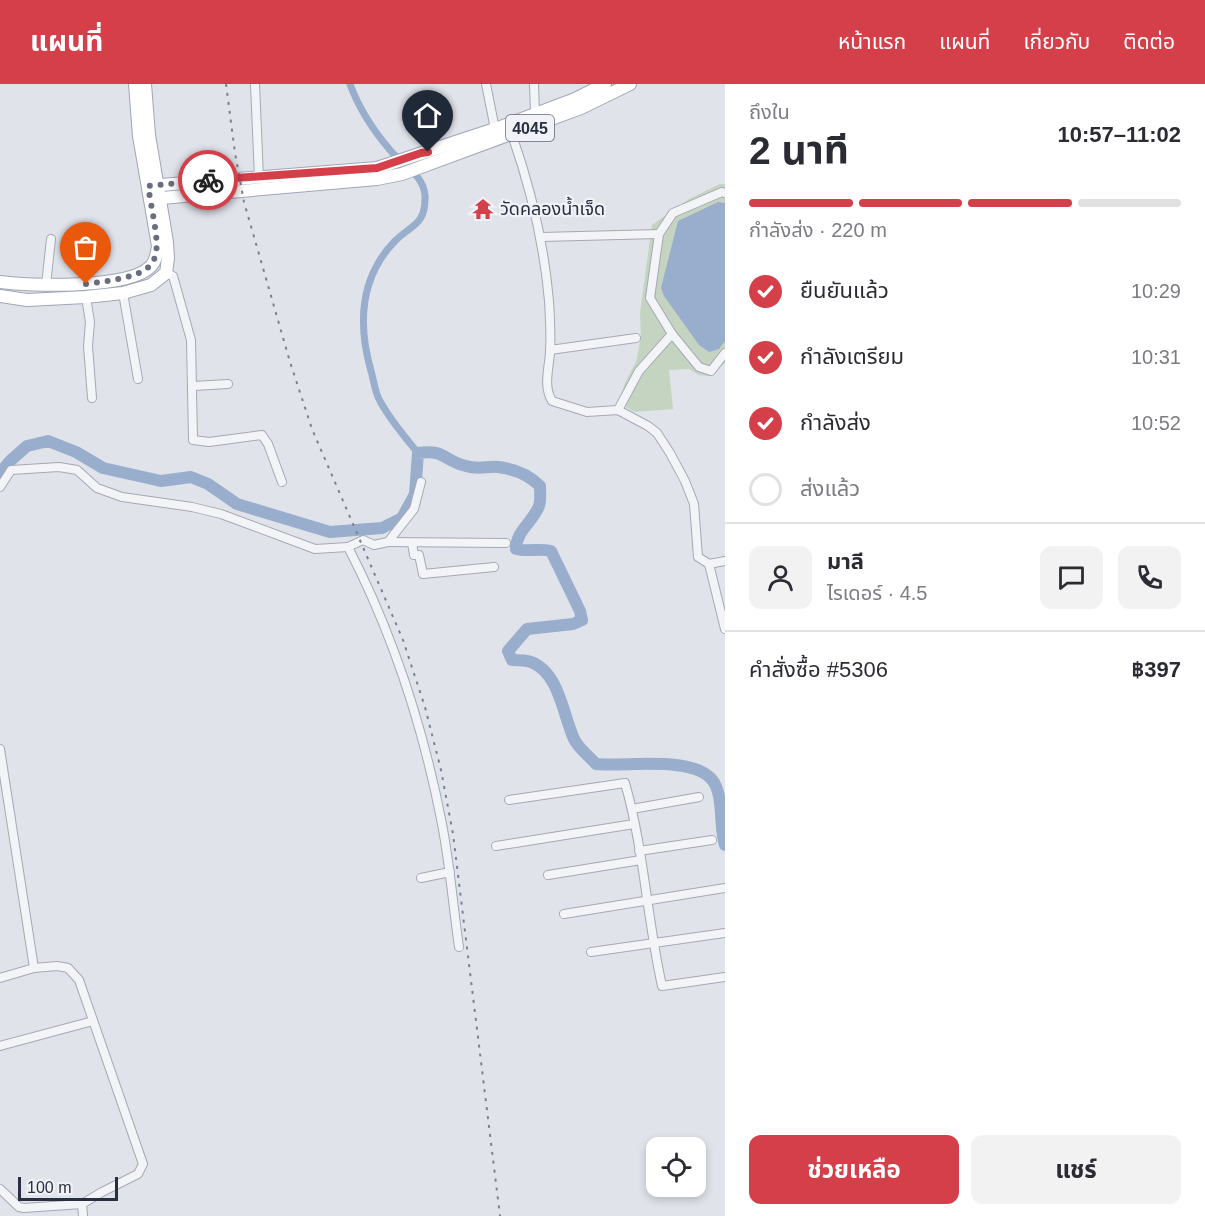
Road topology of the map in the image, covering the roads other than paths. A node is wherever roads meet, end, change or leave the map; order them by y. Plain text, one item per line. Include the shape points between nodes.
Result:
1 (135, 84) edge
2 (145, 84) edge
3 (255, 84) edge
4 (486, 84) edge
5 (534, 84) edge
6 (605, 84) edge
7 (630, 84) edge
8 (536, 113) junction
9 (495, 129) junction
10 (512, 135) junction
11 (259, 178) junction
12 (154, 192) junction
13 (725, 193) edge
14 (659, 234) junction
15 (541, 237) junction
16 (51, 239) dead end
17 (166, 273) junction
18 (0, 282) edge
19 (86, 284) junction
20 (46, 285) junction
21 (123, 293) junction
22 (0, 296) edge
23 (86, 297) junction
24 (672, 334) junction
25 (636, 339) dead end
26 (550, 350) junction
27 (725, 353) edge
28 (138, 379) dead end
29 (228, 384) dead end
30 (193, 386) junction
31 (92, 398) dead end
32 (618, 410) junction
33 (282, 482) dead end
34 (421, 482) dead end
35 (0, 487) edge
36 (388, 542) junction
37 (412, 543) junction
38 (506, 543) dead end
39 (348, 547) junction
40 (725, 561) edge
41 (709, 564) junction
42 (495, 567) dead end
43 (725, 629) edge
44 (0, 749) edge
45 (699, 797) dead end
46 (509, 800) dead end
47 (632, 809) junction
48 (634, 824) junction
49 (712, 840) dead end
50 (496, 846) dead end
51 (640, 855) junction
52 (450, 872) junction
53 (548, 875) dead end
54 (421, 878) dead end
55 (725, 888) edge
56 (646, 900) junction
57 (564, 914) dead end
58 (725, 933) edge
59 (652, 943) junction
60 (459, 947) dead end
61 (591, 952) dead end
62 (34, 968) junction
63 (725, 977) edge
64 (0, 978) edge
65 (93, 1021) junction
66 (0, 1046) edge
67 (0, 1189) edge
68 (82, 1204) junction
69 (83, 1216) edge

1 - 12 main road via 139,136
2 - 12 main road
3 - 11 street
4 - 9 street
5 - 8 street
6 - 8 main road, 4045
7 - 10 main road, 4045
8 - 9 main road, 4045
9 - 11 main road, 4045 via 377,168
10 - 12 main road, 4045 via 402,174 368,180
10 - 15 street
11 - 12 main road, 4045
12 - 17 main road via 167,250
12 - 19 main road via 158,246 150,267 120,279
13 - 14 street via 673,213
14 - 15 street
14 - 24 street via 650,298
15 - 26 street
16 - 20 street
17 - 21 main road via 151,285
17 - 30 street via 173,276 191,340
18 - 20 main road
19 - 20 main road
19 - 23 main road
21 - 23 main road
21 - 28 street
22 - 23 main road via 27,300
23 - 31 street
24 - 27 street via 699,366 711,371
24 - 32 street via 639,371
25 - 26 street
26 - 32 street via 546,386 552,401 587,412
29 - 30 street
30 - 33 street via 193,440 209,442 262,435
32 - 41 street via 657,433 670,453 694,504 698,557
34 - 36 street via 414,509
35 - 39 street via 11,470 77,470 97,488 122,497 221,514 315,549
36 - 37 street
36 - 39 street via 374,545 363,540
37 - 38 street
37 - 42 street via 423,574
39 - 52 street via 383,622 412,700
40 - 41 street
41 - 43 street
44 - 62 street
45 - 47 street
46 - 47 street via 624,783
47 - 48 street
48 - 50 street
48 - 51 street
49 - 51 street
51 - 53 street
51 - 56 street
52 - 54 street
52 - 60 street
55 - 56 street
56 - 57 street
56 - 59 street
58 - 59 street
59 - 61 street
59 - 63 street via 662,986
62 - 64 street
62 - 65 street via 68,968 79,980
65 - 66 street
65 - 68 street via 143,1164 138,1174
67 - 68 street via 24,1208
68 - 69 street

